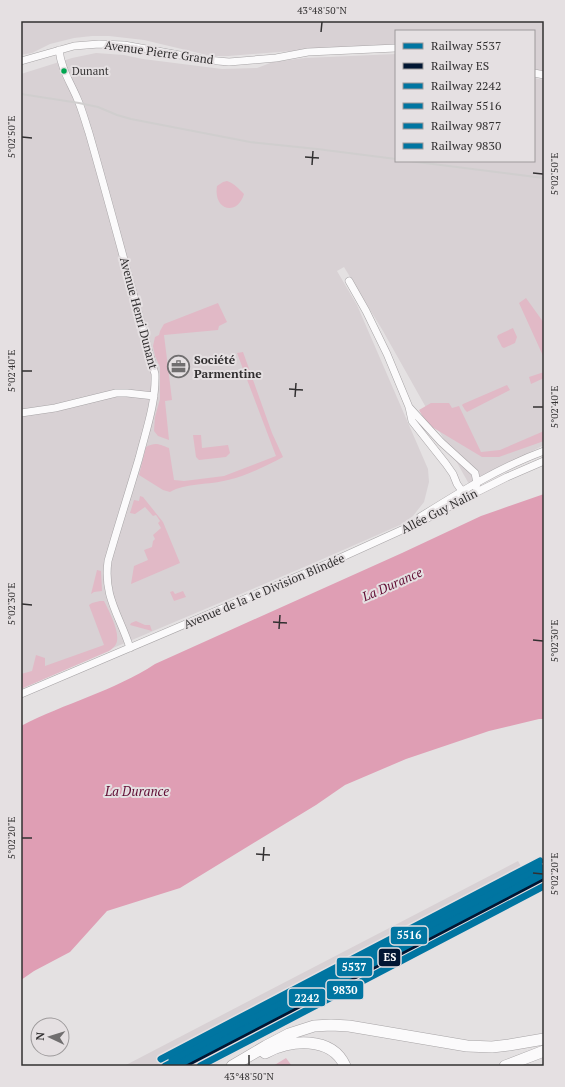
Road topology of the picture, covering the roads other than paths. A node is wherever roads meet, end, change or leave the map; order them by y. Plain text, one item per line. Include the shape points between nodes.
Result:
1 (395, 48) edge
2 (59, 50) junction
3 (21, 61) edge
4 (349, 281) dead end
5 (154, 396) junction
6 (409, 407) junction
7 (21, 413) edge
8 (544, 450) edge
9 (544, 461) edge
10 (475, 473) junction
11 (493, 474) junction
12 (477, 483) junction
13 (457, 484) junction
14 (462, 491) junction
15 (472, 494) junction
16 (451, 498) junction
17 (396, 532) junction
18 (130, 648) junction
19 (21, 694) edge
20 (544, 1039) edge
21 (544, 1051) edge
22 (232, 1066) edge
23 (244, 1066) edge
24 (345, 1066) edge
25 (505, 1066) edge

1 - 2 street, Avenue Pierre Grand via 308,52 229,62 124,45 99,44
2 - 3 street, Avenue Pierre Grand
2 - 5 street, Avenue Henri Dunant via 61,63 85,121 108,200 155,374
4 - 6 street via 387,354
5 - 7 street via 116,393 55,408
5 - 18 street, Avenue Henri Dunant via 145,436 108,560 107,584
6 - 10 street via 441,442
6 - 13 street via 412,421 446,464
8 - 11 street, Allée Guy Nalin
9 - 15 street, Allée Guy Nalin
10 - 11 street
10 - 12 street
11 - 12 street, Allée Guy Nalin
12 - 14 street, Allée Guy Nalin
12 - 15 street
13 - 14 street
13 - 16 street
14 - 15 street
14 - 16 street, Allée Guy Nalin
15 - 17 street, Allée Guy Nalin
16 - 17 street, Allée Guy Nalin
17 - 18 street, Avenue de la 1e Division Blindée
18 - 19 street, Avenue de la 1e Division Blindée
20 - 22 highway via 509,1046 467,1046 349,1026 314,1026 289,1034
21 - 25 highway
23 - 24 highway via 281,1047 308,1042 332,1050 342,1059

